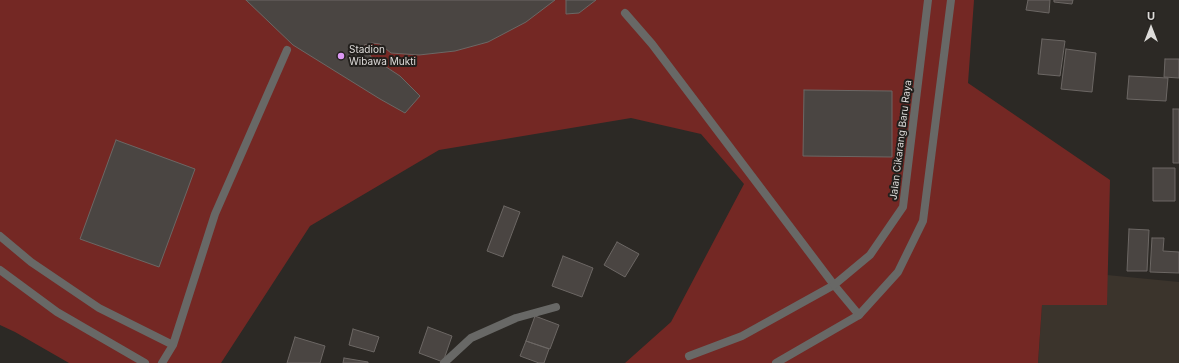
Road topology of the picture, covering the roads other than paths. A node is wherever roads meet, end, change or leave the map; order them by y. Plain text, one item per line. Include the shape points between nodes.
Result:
1 (928, 0) edge
2 (951, 0) edge
3 (626, 13) dead end
4 (287, 50) dead end
5 (0, 236) edge
6 (0, 270) edge
7 (834, 285) junction
8 (556, 307) dead end
9 (859, 315) junction
10 (173, 345) junction
11 (689, 356) dead end
12 (145, 363) edge
13 (162, 363) edge
14 (444, 363) edge
15 (776, 363) edge

1 - 7 street, Jalan Cikarang Baru Raya via 903,207 870,255
2 - 9 street via 923,221 898,272
3 - 7 street
4 - 10 street via 215,214
5 - 10 street via 31,262 99,308
6 - 12 street via 57,312
7 - 9 street
7 - 11 street, Jalan Cikarang Baru Raya via 742,336
8 - 14 street via 516,318 471,338
9 - 15 street
10 - 13 street

